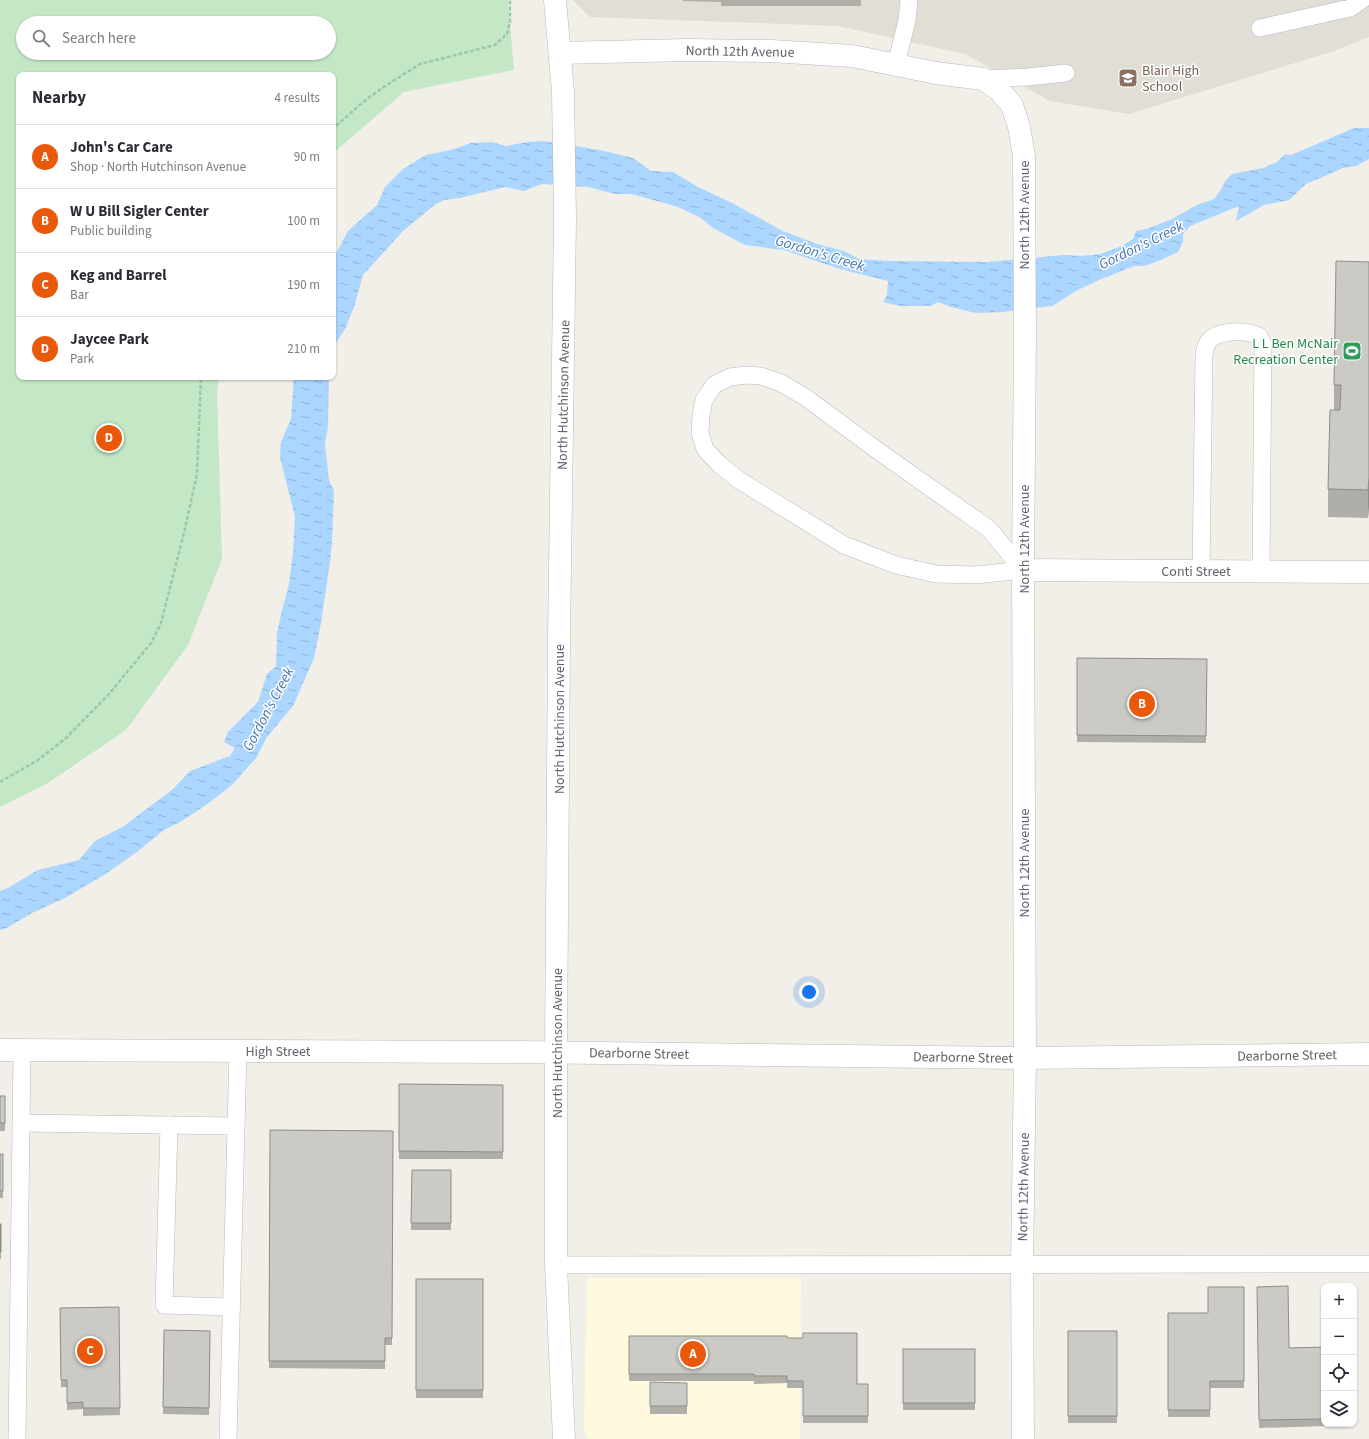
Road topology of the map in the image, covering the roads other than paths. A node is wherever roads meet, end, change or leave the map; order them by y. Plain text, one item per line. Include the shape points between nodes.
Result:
1 (555, 0) edge
2 (909, 0) edge
3 (1362, 0) edge
4 (1260, 28) dead end
5 (560, 53) junction
6 (896, 65) junction
7 (1066, 73) dead end
8 (983, 79) junction
9 (1023, 570) junction
10 (1202, 571) junction
11 (1261, 572) junction
12 (1369, 572) edge
13 (0, 1050) edge
14 (22, 1050) junction
15 (238, 1051) junction
16 (556, 1052) junction
17 (1369, 1054) edge
18 (1025, 1058) junction
19 (21, 1123) junction
20 (169, 1126) junction
21 (236, 1126) junction
22 (1369, 1264) edge
23 (556, 1265) junction
24 (1022, 1265) junction
25 (231, 1306) junction
26 (17, 1439) edge
27 (228, 1439) edge
28 (564, 1439) edge
29 (1023, 1439) edge

1 - 5 street, North Hutchinson Avenue
2 - 6 lane
3 - 4 lane via 1350,8
5 - 6 street, North 12th Avenue via 771,51 852,56
5 - 16 street, North Hutchinson Avenue via 565,219
6 - 8 street, North 12th Avenue
7 - 8 lane
8 - 9 street, North 12th Avenue via 998,89 1012,105 1024,156
9 - 9 lane via 976,575 936,574 896,564 844,545 739,480 720,465 706,449 700,433 704,400 714,385 730,377 761,376 781,382 989,529
9 - 10 street, Conti Street
9 - 18 street, North 12th Avenue
10 - 11 street, Conti Street
10 - 11 lane via 1205,347 1211,338 1220,334 1252,332 1259,336 1262,344
11 - 12 street, Conti Street
13 - 14 street, High Street
14 - 15 street, High Street
14 - 19 lane
15 - 16 street, High Street
15 - 21 lane
16 - 18 street, Dearborne Street
16 - 23 street, North Hutchinson Avenue
17 - 18 street, Dearborne Street
18 - 24 street, North 12th Avenue
19 - 20 lane
19 - 26 lane
20 - 21 lane
20 - 25 lane via 164,1305
21 - 25 lane
22 - 24 lane
23 - 24 lane
23 - 28 street, North Hutchinson Avenue
24 - 29 street, North 12th Avenue
25 - 27 lane

